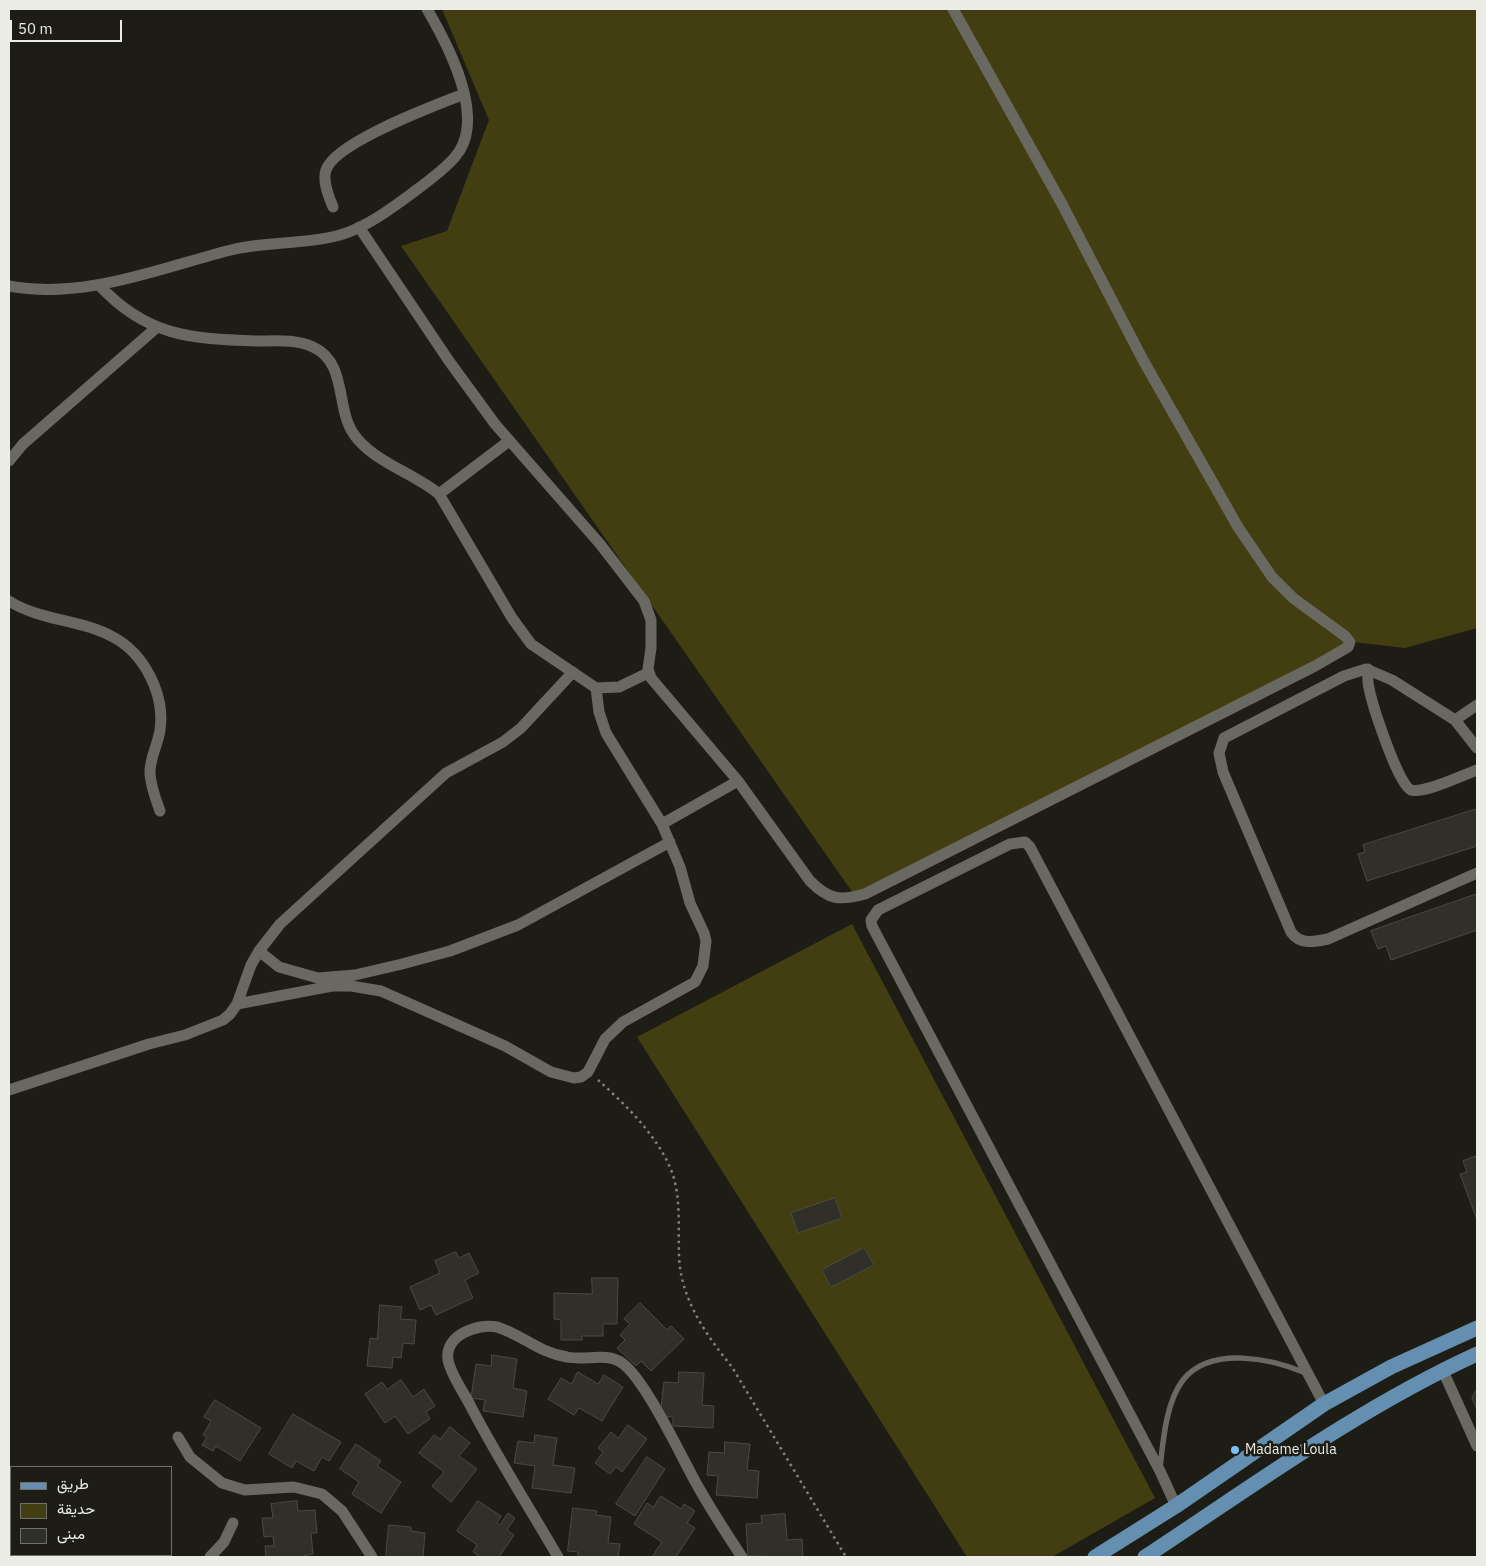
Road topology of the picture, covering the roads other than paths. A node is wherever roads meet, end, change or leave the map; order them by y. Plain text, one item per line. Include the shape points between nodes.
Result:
1 (427, 9) edge
2 (953, 9) edge
3 (464, 94) junction
4 (333, 207) dead end
5 (360, 227) junction
6 (99, 284) junction
7 (9, 286) edge
8 (156, 328) junction
9 (509, 441) junction
10 (9, 461) edge
11 (439, 494) junction
12 (9, 601) edge
13 (1368, 669) junction
14 (572, 672) junction
15 (648, 673) junction
16 (596, 688) junction
17 (1477, 705) edge
18 (1455, 720) junction
19 (1477, 748) edge
20 (1477, 770) edge
21 (738, 782) junction
22 (160, 811) dead end
23 (662, 824) junction
24 (670, 842) junction
25 (1477, 873) edge
26 (259, 951) junction
27 (237, 1004) junction
28 (9, 1090) edge
29 (1477, 1328) edge
30 (1477, 1354) edge
31 (1443, 1371) junction
32 (1310, 1375) junction
33 (1324, 1404) junction
34 (178, 1437) dead end
35 (1477, 1446) edge
36 (1160, 1471) junction
37 (1176, 1506) junction
38 (233, 1523) dead end
39 (210, 1557) edge
40 (372, 1557) edge
41 (558, 1557) edge
42 (742, 1557) edge
43 (1095, 1557) edge
44 (1145, 1557) edge

1 - 3 street via 450,55
2 - 21 street via 1062,204 1143,360 1238,527 1272,577 1293,598 1350,642 1348,647 1315,666 874,890 846,899 821,893
3 - 4 street via 381,128 333,160 326,168 325,176
3 - 5 street via 468,120 466,134 456,156 408,196
5 - 6 street via 323,239 252,245
5 - 9 street via 449,361
6 - 7 street via 46,289
6 - 8 street via 117,304
8 - 10 street via 23,444
8 - 11 street via 204,337 293,342 314,347 329,360 353,433 362,444 427,483
9 - 11 street
9 - 15 street via 560,496 644,601 652,633
11 - 14 street via 524,636 539,651
12 - 22 street via 112,636 129,647 137,657 160,702 160,728 150,775
13 - 18 street via 1392,680
13 - 20 street via 1368,687 1376,714 1396,768 1408,787 1415,790 1431,787
13 - 25 street via 1334,681 1224,738 1222,742 1220,760 1223,772 1291,932 1295,938 1305,942 1328,939
14 - 16 street
14 - 26 street via 521,728 503,742 446,773 427,789 280,924
15 - 16 street via 619,687
15 - 21 street
16 - 23 street via 606,733
17 - 18 street
18 - 19 street
21 - 23 street
23 - 24 street
24 - 26 street via 518,925 450,951 402,964 356,975 318,978 279,967
24 - 27 street via 690,903 704,933 706,954 701,972 686,988 615,1029 601,1044 588,1072 581,1077 550,1072 520,1054 381,991 332,986
26 - 27 street
27 - 28 street via 230,1014 213,1025
29 - 33 main road
30 - 31 main road
31 - 35 street
31 - 44 main road via 1347,1424
32 - 33 street
32 - 36 lane via 1289,1366 1243,1358 1224,1359 1196,1369 1184,1378 1174,1398
32 - 36 street via 1030,847 1025,842 1010,844 878,910 872,926
33 - 37 main road
34 - 40 street via 190,1457 222,1483 245,1490 294,1487 322,1494 342,1511
36 - 37 street
37 - 43 main road
38 - 39 street via 224,1542
41 - 42 street via 450,1366 448,1352 451,1343 473,1329 490,1325 555,1355 577,1359 610,1358 625,1365

